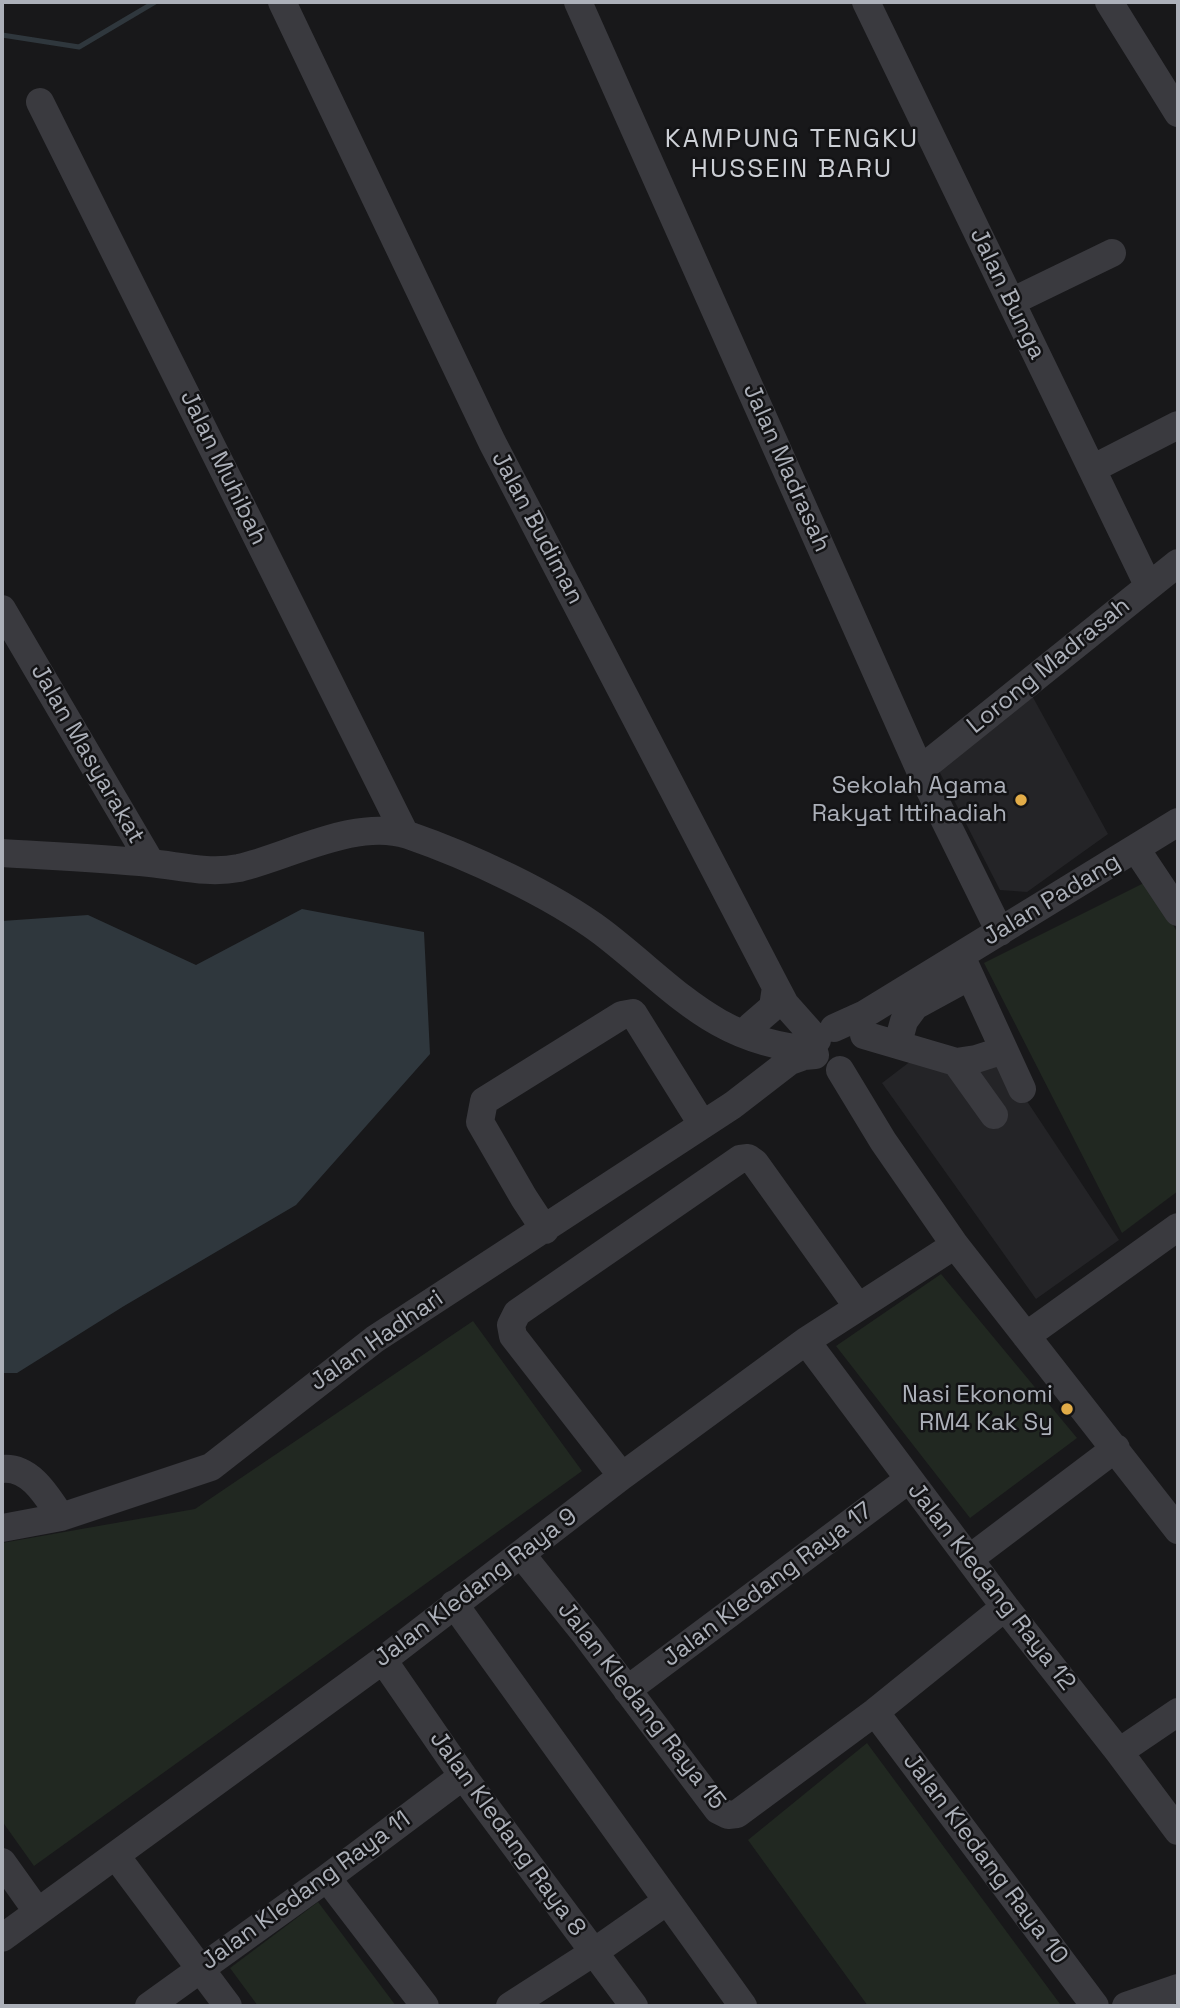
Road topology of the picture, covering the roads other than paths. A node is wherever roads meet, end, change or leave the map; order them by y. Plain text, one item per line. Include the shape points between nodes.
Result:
1 (282, 2) edge
2 (578, 2) edge
3 (866, 2) edge
4 (1109, 2) edge
5 (40, 102) dead end
6 (1178, 113) edge
7 (1112, 253) dead end
8 (1011, 302) junction
9 (1178, 425) edge
10 (1092, 469) junction
11 (1178, 563) edge
12 (1148, 585) junction
13 (2, 609) edge
14 (920, 770) junction
15 (1178, 822) edge
16 (405, 834) junction
17 (1136, 849) junction
18 (2, 853) edge
19 (150, 863) junction
20 (1178, 912) edge
21 (1000, 932) junction
22 (965, 966) junction
23 (776, 987) junction
24 (749, 1032) junction
25 (898, 1043) junction
26 (836, 1049) junction
27 (1004, 1050) junction
28 (957, 1062) junction
29 (1022, 1088) dead end
30 (739, 1100) junction
31 (994, 1115) dead end
32 (702, 1124) junction
33 (545, 1230) junction
34 (1177, 1231) edge
35 (955, 1245) junction
36 (858, 1307) junction
37 (1026, 1336) junction
38 (806, 1341) junction
39 (1116, 1448) junction
40 (2, 1469) edge
41 (622, 1476) junction
42 (908, 1479) junction
43 (61, 1517) junction
44 (2, 1528) edge
45 (1178, 1530) edge
46 (520, 1554) junction
47 (969, 1559) junction
48 (454, 1604) junction
49 (1005, 1607) junction
50 (383, 1660) junction
51 (627, 1690) junction
52 (875, 1712) junction
53 (1178, 1712) edge
54 (1119, 1752) junction
55 (463, 1776) junction
56 (1178, 1831) edge
57 (116, 1856) junction
58 (2, 1862) edge
59 (327, 1878) junction
60 (667, 1901) junction
61 (37, 1911) junction
62 (2, 1938) edge
63 (594, 1952) junction
64 (199, 1968) junction
65 (1178, 1988) edge
66 (149, 2006) edge
67 (228, 2006) edge
68 (425, 2006) edge
69 (510, 2006) edge
70 (634, 2006) edge
71 (743, 2006) edge
72 (1096, 2006) edge
73 (1126, 2006) edge

1 - 23 street, Jalan Budiman via 492,442
2 - 14 street, Jalan Madrasah
3 - 8 street, Jalan Bunga
4 - 6 street
5 - 16 street, Jalan Muhibah
7 - 8 street
8 - 10 street, Jalan Bunga
9 - 10 street
10 - 12 street, Jalan Bunga
11 - 12 street, Lorong Madrasah
12 - 14 street, Lorong Madrasah
13 - 19 street, Jalan Masyarakat
14 - 21 street, Jalan Madrasah
15 - 17 street, Jalan Padang
16 - 19 street via 339,836 237,868 202,871
16 - 24 street via 530,888 600,931 712,1021
17 - 20 street
17 - 21 street, Jalan Padang
18 - 19 street
21 - 22 street, Jalan Padang
22 - 25 street via 915,1006 904,1021
22 - 26 street, Jalan Padang via 925,977 865,1014
22 - 27 street
23 - 24 street via 773,1007
23 - 26 street, Jalan Budiman via 785,1004
24 - 26 street
24 - 30 street via 754,1064
25 - 26 street
25 - 28 street
26 - 30 street, Jalan Hadhari via 760,1096
26 - 35 street via 861,1078 880,1117 883,1142
27 - 28 street
27 - 29 street
28 - 31 street
30 - 32 street, Jalan Hadhari
32 - 33 street, Jalan Hadhari
32 - 33 street via 633,1013 622,1015 484,1101 480,1122
33 - 43 street, Jalan Hadhari via 375,1339 211,1467
34 - 37 street
35 - 36 street, Jalan Kledang Raya 9
35 - 37 street
36 - 38 street, Jalan Kledang Raya 9
36 - 41 street via 748,1158 740,1159 517,1313 511,1325 513,1336
37 - 39 street
38 - 41 street, Jalan Kledang Raya 9
38 - 42 street, Jalan Kledang Raya 12
39 - 45 street
39 - 47 street
40 - 43 street via 23,1472
41 - 46 street, Jalan Kledang Raya 9
42 - 47 street, Jalan Kledang Raya 12
42 - 51 street, Jalan Kledang Raya 17
43 - 44 street, Jalan Hadhari
46 - 48 street, Jalan Kledang Raya 9
46 - 51 street, Jalan Kledang Raya 15
47 - 49 street, Jalan Kledang Raya 12
48 - 50 street, Jalan Kledang Raya 9
48 - 60 street
49 - 52 street, Jalan Kledang Raya 15
49 - 54 street, Jalan Kledang Raya 12
50 - 55 street, Jalan Kledang Raya 8
50 - 57 street, Jalan Kledang Raya 9
51 - 52 street, Jalan Kledang Raya 15 via 719,1810 728,1815 737,1814
52 - 72 street, Jalan Kledang Raya 10
53 - 54 street
54 - 56 street, Jalan Kledang Raya 12
55 - 59 street, Jalan Kledang Raya 11
55 - 63 street, Jalan Kledang Raya 8
57 - 61 street, Jalan Kledang Raya 9
57 - 64 street
58 - 61 street
59 - 64 street, Jalan Kledang Raya 11
59 - 68 street
60 - 63 street
60 - 71 street
61 - 62 street, Jalan Kledang Raya 9
63 - 69 street
63 - 70 street, Jalan Kledang Raya 8
64 - 66 street, Jalan Kledang Raya 11
64 - 67 street
65 - 73 street

